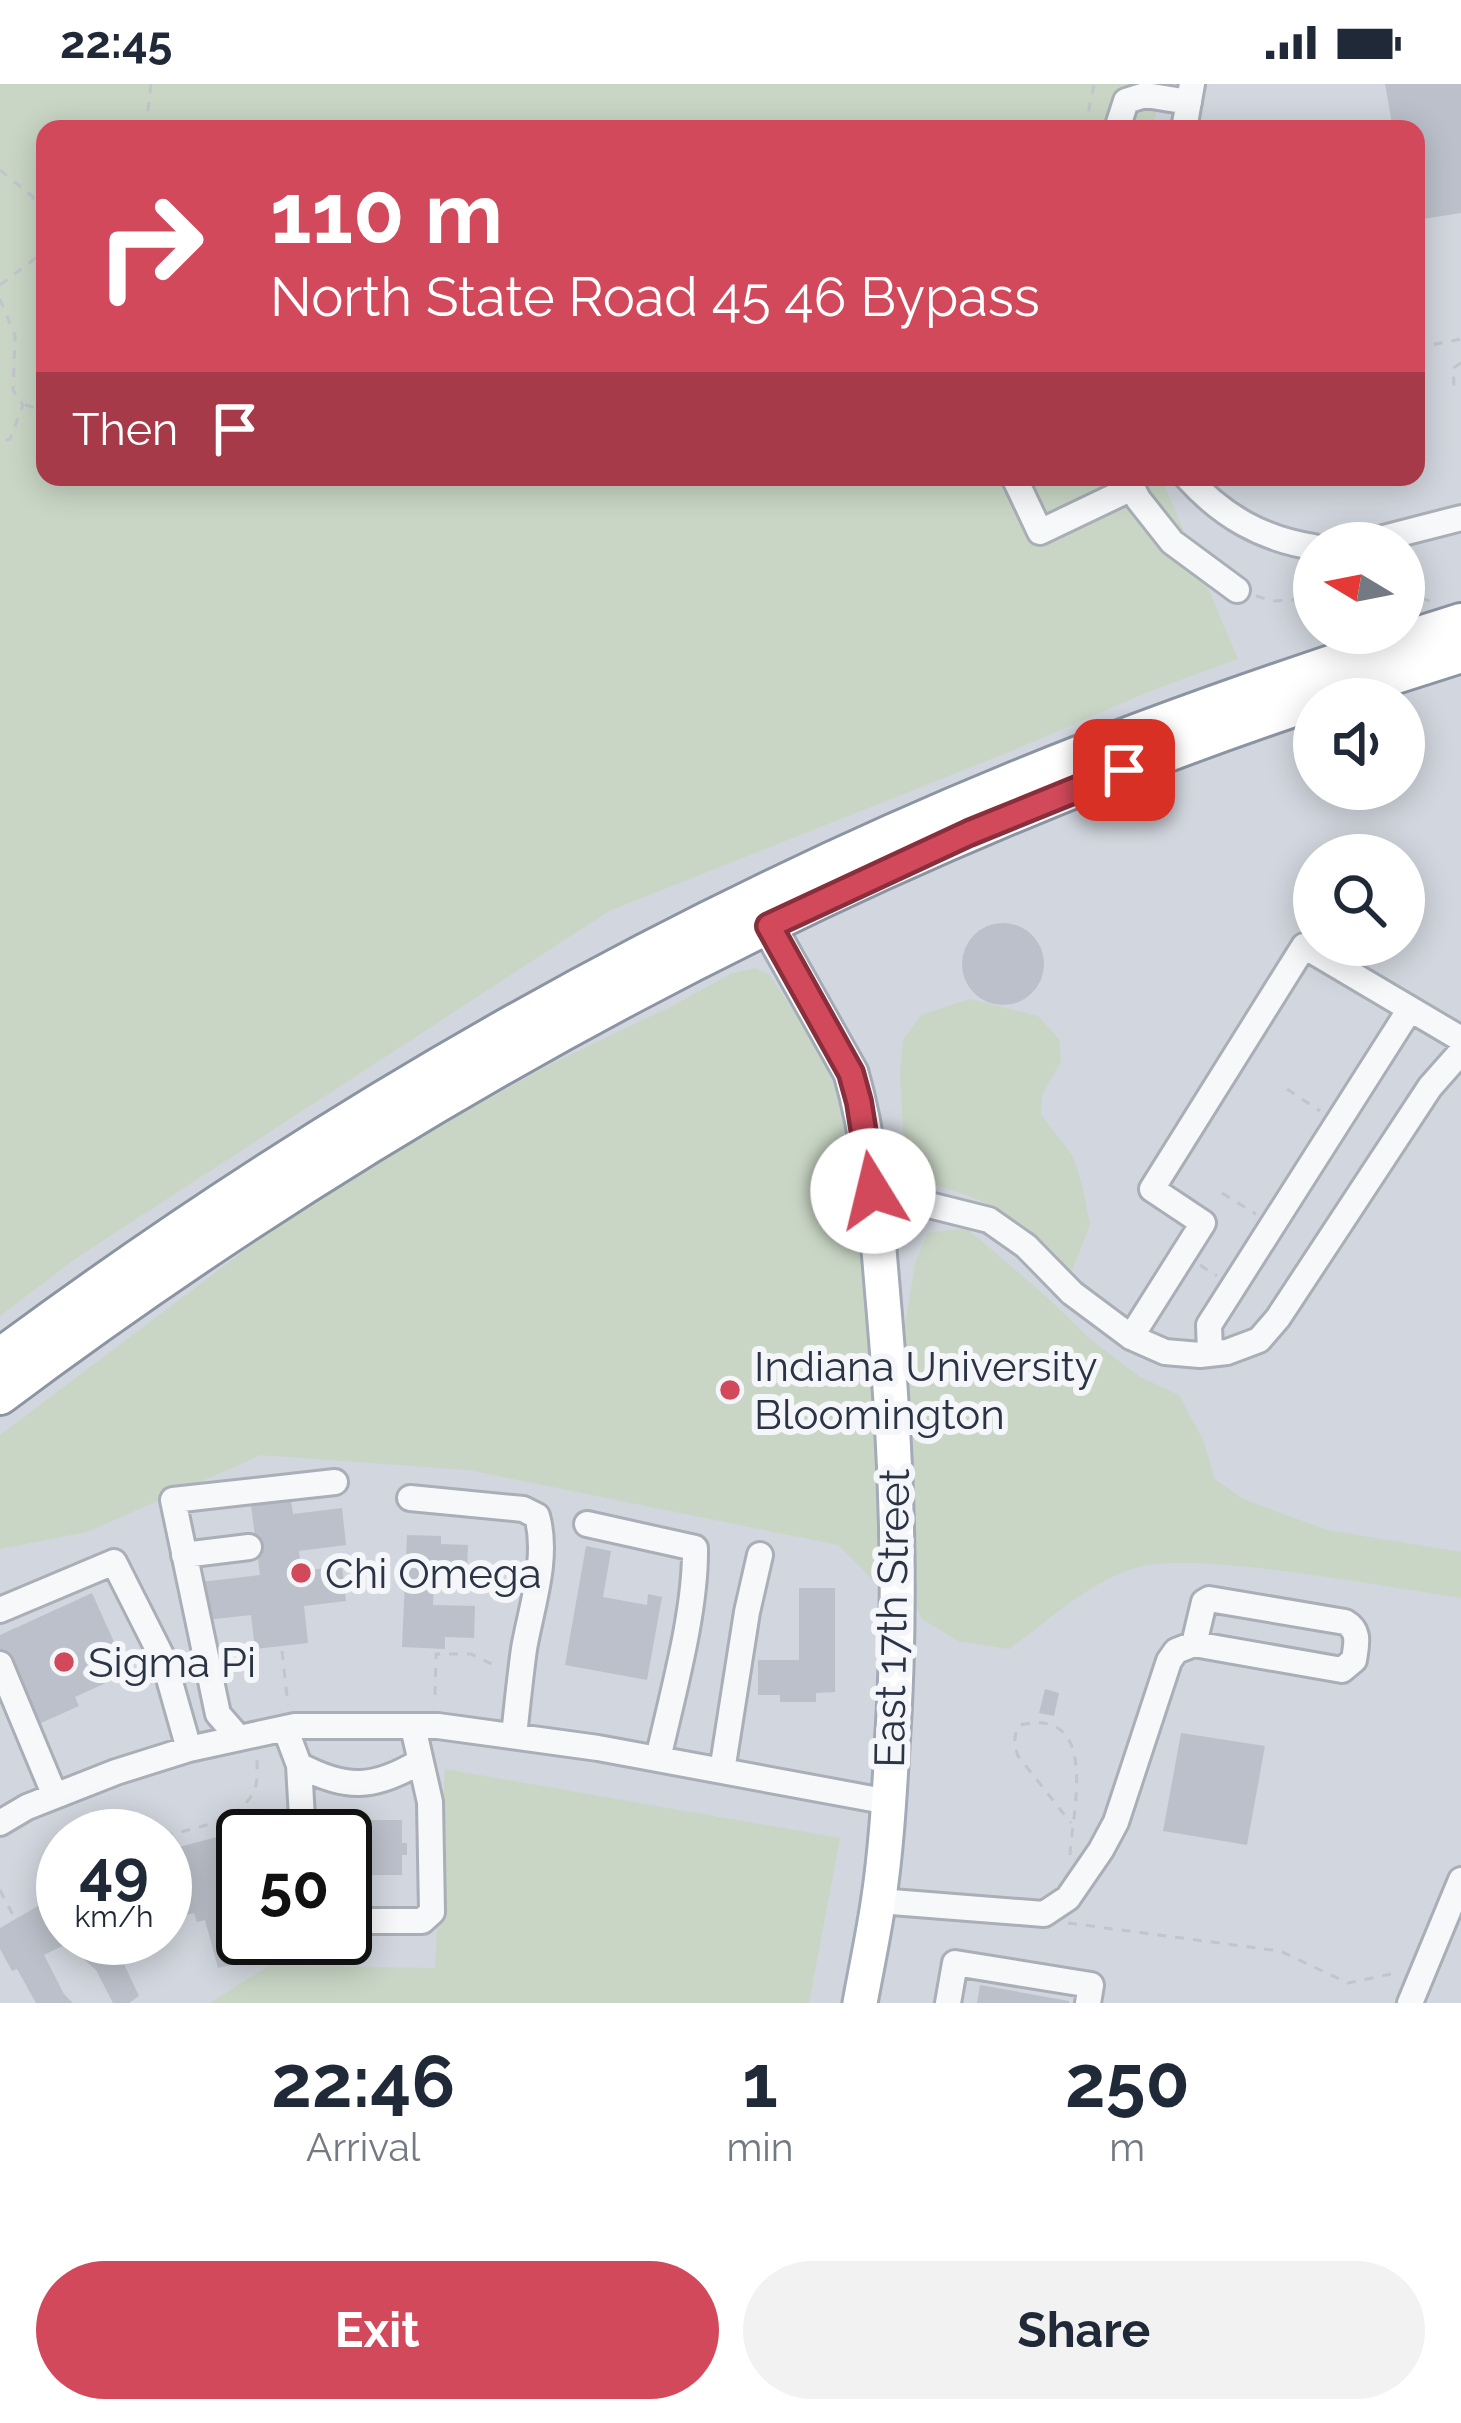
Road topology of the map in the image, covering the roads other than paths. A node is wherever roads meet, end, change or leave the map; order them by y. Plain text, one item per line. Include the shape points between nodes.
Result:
1 (1191, 93) edge
2 (1120, 120) edge
3 (1019, 486) edge
4 (1122, 486) edge
5 (1132, 486) edge
6 (1196, 486) edge
7 (1461, 518) edge
8 (1425, 527) edge
9 (1293, 544) edge
10 (1237, 590) road end
11 (1448, 613) edge
12 (1461, 654) edge
13 (1386, 678) edge
14 (1293, 709) edge
15 (761, 912) junction
16 (1410, 1009) junction
17 (1461, 1040) edge
18 (1461, 1052) edge
19 (873, 1191) junction
20 (1131, 1337) junction
21 (1210, 1354) junction
22 (0, 1357) edge
23 (0, 1396) edge
24 (335, 1482) dead end
25 (410, 1498) dead end
26 (587, 1525) dead end
27 (249, 1547) dead end
28 (184, 1555) junction
29 (760, 1555) dead end
30 (0, 1610) edge
31 (1194, 1644) junction
32 (0, 1664) edge
33 (286, 1718) junction
34 (413, 1726) junction
35 (514, 1736) junction
36 (238, 1737) junction
37 (188, 1749) junction
38 (658, 1759) junction
39 (419, 1762) junction
40 (299, 1765) junction
41 (722, 1771) junction
42 (55, 1796) junction
43 (889, 1802) junction
44 (302, 1809) edge
45 (0, 1823) edge
46 (1461, 1880) edge
47 (879, 1901) junction
48 (372, 1921) edge
49 (1414, 1991) edge
50 (860, 2003) edge
51 (947, 2003) edge
52 (1088, 2003) edge

1 - 2 street via 1144,94 1126,101
3 - 4 street via 1040,532
5 - 10 street via 1172,542
6 - 9 street via 1241,523
7 - 8 street
11 - 15 highway via 973,798
12 - 13 highway
14 - 15 highway
15 - 19 main road, East 17th Street via 851,1073
15 - 22 highway via 575,990 370,1108
15 - 23 highway via 653,983 367,1145
16 - 17 street
16 - 20 street via 1304,946 1152,1189 1203,1223
16 - 21 street via 1209,1325
18 - 21 street via 1278,1318 1258,1340
19 - 20 street via 989,1220
19 - 43 main road, East 17th Street via 898,1541
20 - 21 street via 1165,1352
24 - 28 street via 173,1500
25 - 35 street via 537,1516 538,1577
26 - 38 street via 695,1548
27 - 28 street
28 - 36 street via 218,1714
29 - 41 street
30 - 37 street via 114,1562 164,1661
31 - 31 street via 1210,1599 1345,1622 1357,1639 1354,1660 1342,1670
31 - 47 street via 1169,1661 1116,1822 1067,1898 1044,1914
32 - 42 street
33 - 34 street
33 - 36 street
33 - 40 street
34 - 35 street
34 - 39 street
35 - 38 street
36 - 37 street
37 - 42 street
38 - 41 street
39 - 40 street via 369,1784 323,1778
39 - 48 street via 430,1802 432,1912 422,1921
40 - 44 street
41 - 43 street
42 - 45 street
43 - 47 main road, East 17th Street
46 - 49 street
47 - 50 main road, East 17th Street
51 - 52 street via 956,1963 1090,1985

